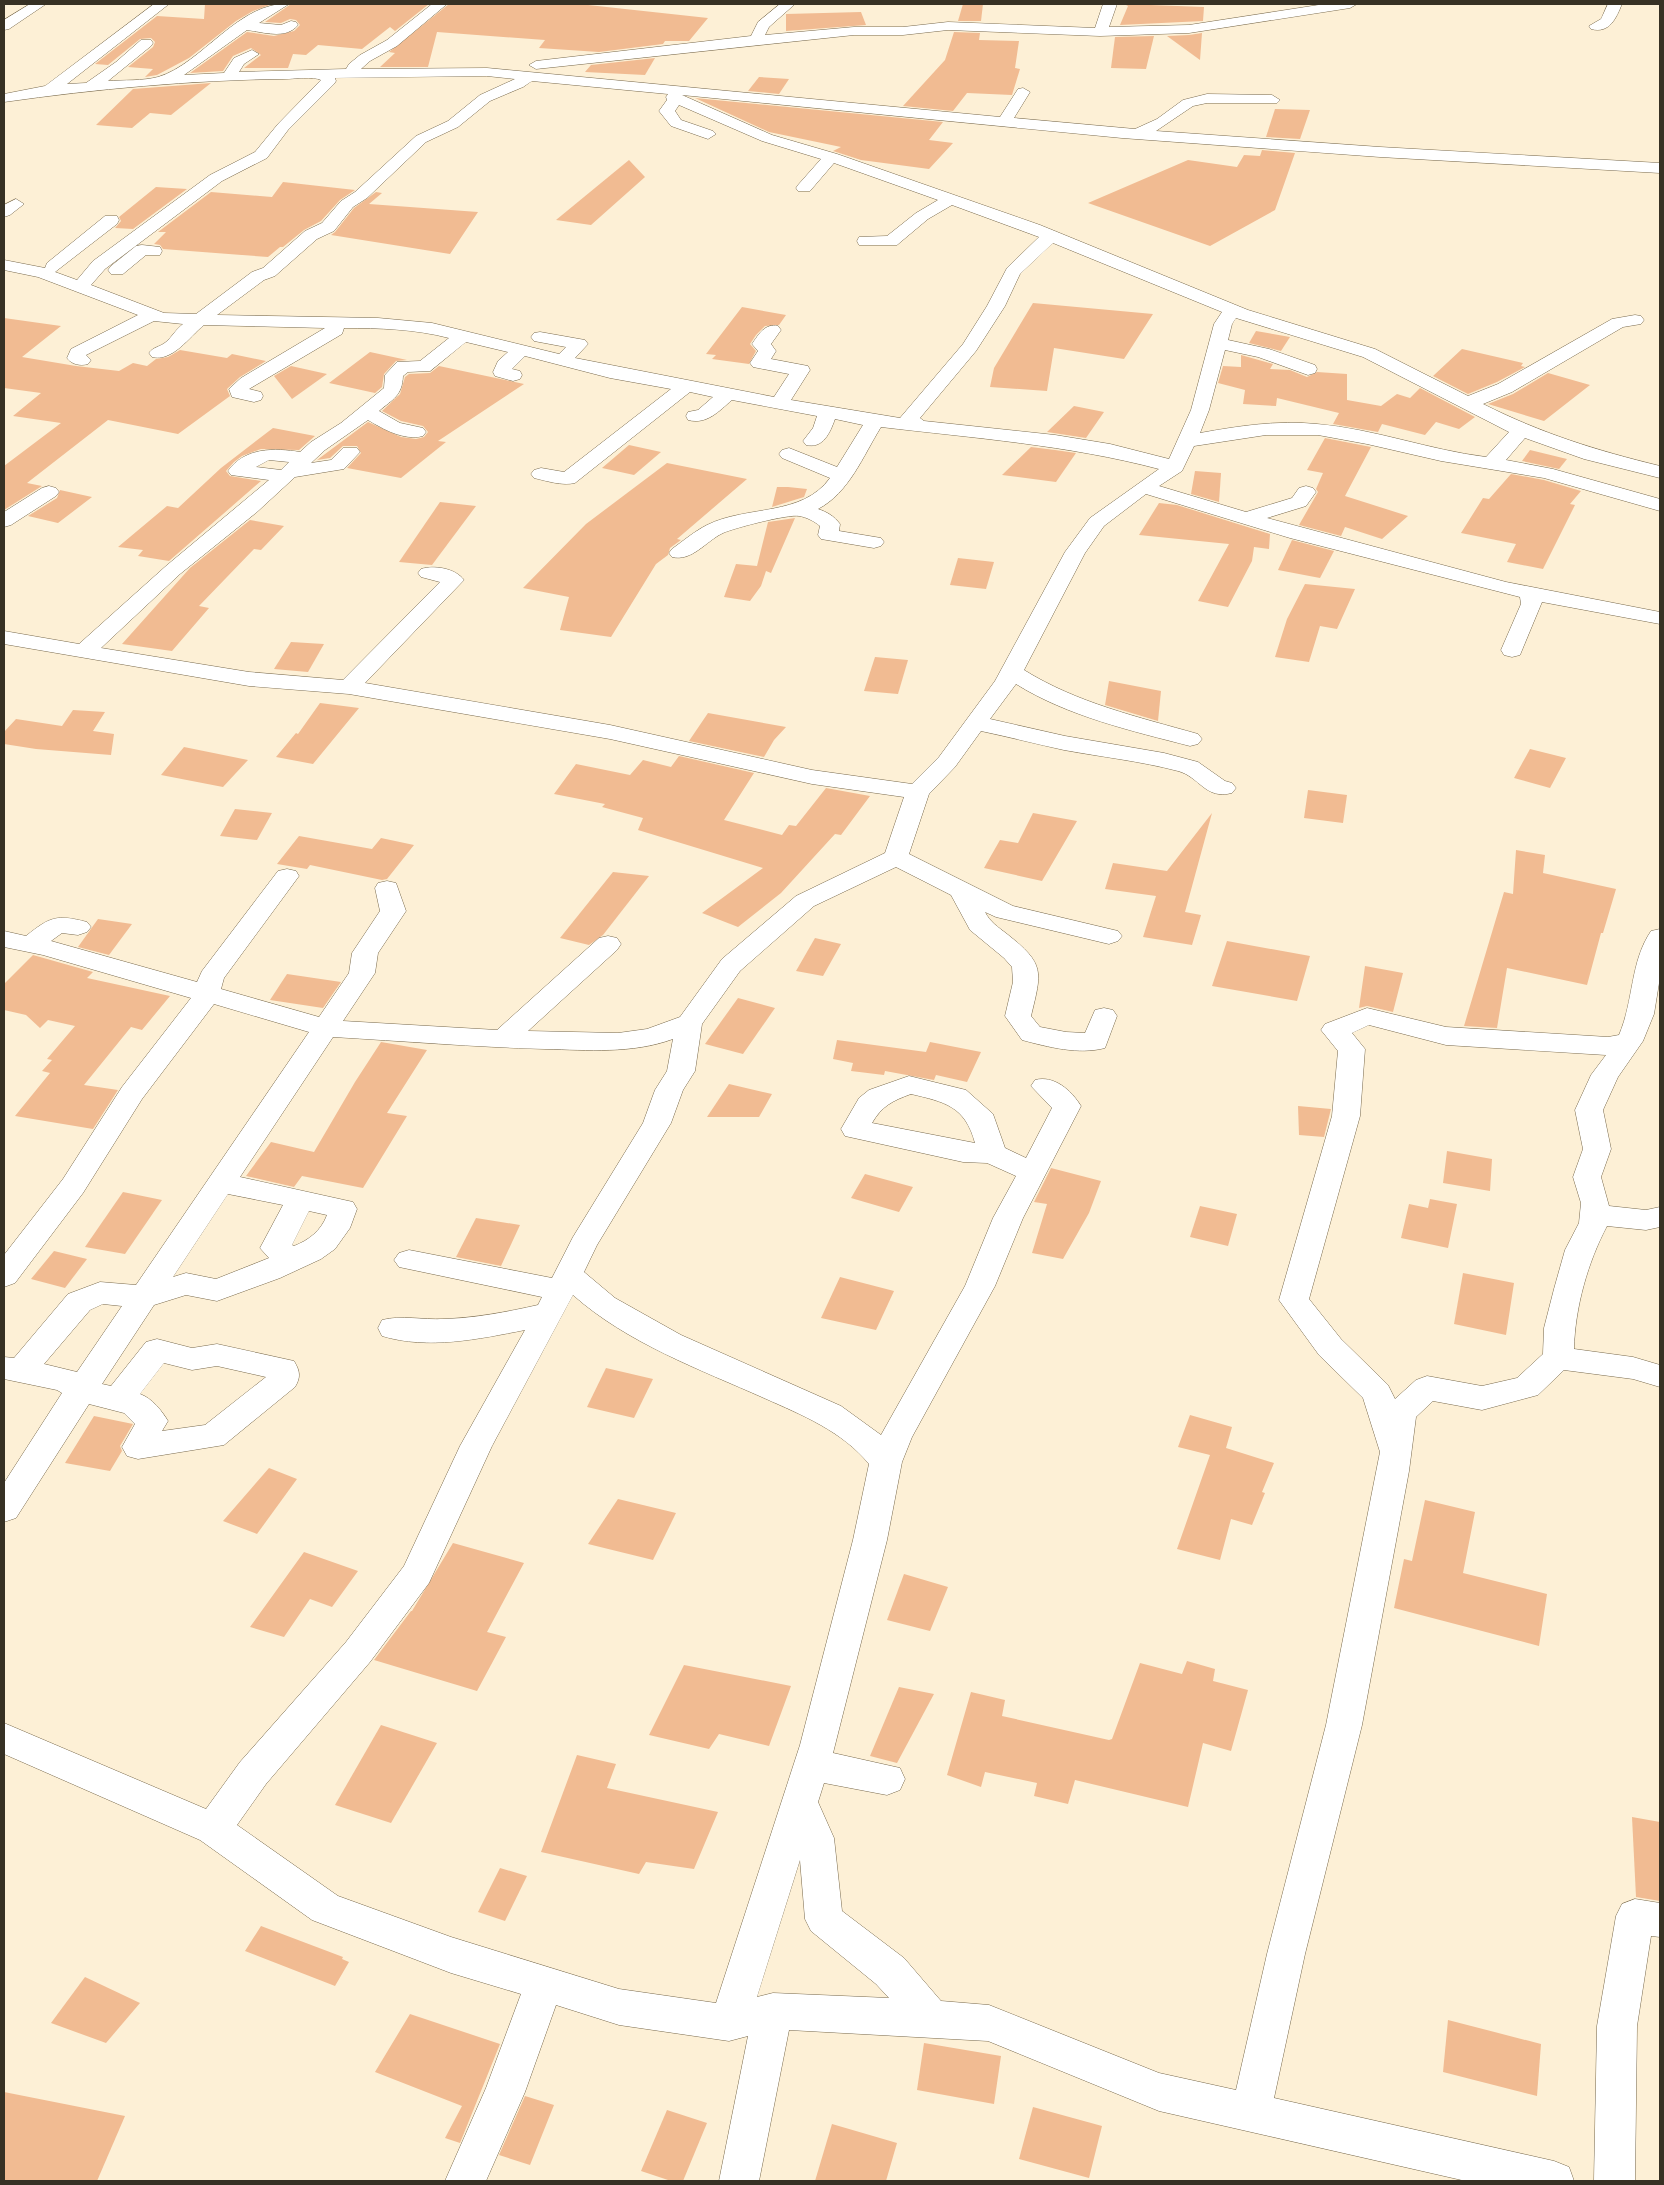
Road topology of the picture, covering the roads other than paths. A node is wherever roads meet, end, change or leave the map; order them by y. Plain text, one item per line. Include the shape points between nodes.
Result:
1 (39, 4) edge
2 (162, 4) edge
3 (282, 4) edge
4 (440, 4) edge
5 (788, 4) edge
6 (1110, 4) edge
7 (1350, 4) edge
8 (1615, 4) edge
9 (244, 25) junction
10 (291, 25) dead end
11 (4, 26) edge
12 (1596, 26) dead end
13 (1100, 32) junction
14 (756, 40) junction
15 (146, 43) dead end
16 (252, 54) dead end
17 (487, 72) junction
18 (325, 74) junction
19 (352, 74) junction
20 (529, 76) junction
21 (228, 77) junction
22 (162, 81) junction
23 (89, 87) junction
24 (658, 89) junction
25 (50, 90) junction
26 (1024, 92) dead end
27 (4, 98) edge
28 (676, 98) junction
29 (1272, 100) dead end
30 (1004, 122) junction
31 (708, 134) dead end
32 (1138, 134) junction
33 (831, 158) junction
34 (1660, 168) edge
35 (804, 188) dead end
36 (950, 200) junction
37 (111, 220) dead end
38 (1050, 236) junction
39 (865, 241) dead end
40 (154, 251) dead end
41 (107, 258) junction
42 (4, 259) edge
43 (4, 265) edge
44 (51, 269) junction
45 (86, 289) junction
46 (218, 305) junction
47 (1233, 310) junction
48 (148, 313) junction
49 (1294, 313) dead end
50 (199, 320) junction
51 (1636, 320) dead end
52 (337, 327) junction
53 (413, 327) junction
54 (772, 330) dead end
55 (1300, 332) junction
56 (462, 335) junction
57 (540, 337) dead end
58 (1218, 343) junction
59 (398, 345) dead end
60 (521, 351) junction
61 (326, 352) dead end
62 (158, 353) dead end
63 (82, 360) dead end
64 (562, 361) junction
65 (1308, 369) dead end
66 (513, 375) dead end
67 (686, 386) junction
68 (728, 394) junction
69 (254, 396) dead end
70 (779, 403) junction
71 (1468, 403) junction
72 (366, 412) junction
73 (828, 412) junction
74 (695, 416) dead end
75 (875, 422) junction
76 (921, 427) junction
77 (1520, 430) junction
78 (416, 432) dead end
79 (813, 441) dead end
80 (1187, 441) junction
81 (350, 452) dead end
82 (789, 454) dead end
83 (1491, 462) junction
84 (1175, 467) junction
85 (293, 468) junction
86 (1660, 472) edge
87 (541, 474) dead end
88 (842, 476) junction
89 (1144, 487) junction
90 (49, 492) dead end
91 (1306, 492) dead end
92 (1660, 505) edge
93 (806, 508) junction
94 (1245, 519) junction
95 (4, 522) edge
96 (874, 542) dead end
97 (680, 553) dead end
98 (428, 573) dead end
99 (1530, 593) junction
100 (1660, 618) edge
101 (4, 638) edge
102 (1512, 650) dead end
103 (84, 651) junction
104 (1012, 672) junction
105 (349, 687) junction
106 (976, 723) junction
107 (1190, 739) dead end
108 (1224, 788) dead end
109 (918, 792) junction
110 (896, 856) junction
111 (288, 876) dead end
112 (387, 888) dead end
113 (962, 891) junction
114 (78, 927) dead end
115 (1109, 936) dead end
116 (1660, 937) edge
117 (4, 938) edge
118 (32, 944) junction
119 (608, 944) dead end
120 (207, 995) junction
121 (1104, 1016) dead end
122 (689, 1023) junction
123 (326, 1028) junction
124 (503, 1039) junction
125 (1630, 1041) junction
126 (1045, 1086) dead end
127 (992, 1154) dead end
128 (1032, 1172) junction
129 (222, 1182) junction
130 (301, 1199) junction
131 (1595, 1214) junction
132 (1660, 1217) edge
133 (292, 1259) junction
134 (409, 1260) dead end
135 (4, 1276) edge
136 (559, 1293) junction
137 (145, 1297) junction
138 (393, 1328) dead end
139 (1558, 1358) junction
140 (12, 1369) edge
141 (1660, 1376) edge
142 (81, 1390) junction
143 (118, 1400) junction
144 (1395, 1455) junction
145 (886, 1462) junction
146 (4, 1509) edge
147 (4, 1738) edge
148 (812, 1766) junction
149 (887, 1779) dead end
150 (800, 1804) junction
151 (213, 1829) junction
152 (1660, 1920) edge
153 (544, 1984) junction
154 (773, 2011) junction
155 (932, 2018) junction
156 (729, 2023) junction
157 (1251, 2113) junction
158 (465, 2181) edge
159 (739, 2181) edge
160 (1554, 2181) edge
161 (1614, 2181) edge

1 - 11 street
2 - 25 street
3 - 9 street
4 - 19 street via 392,43 354,67
5 - 14 street via 763,25
6 - 13 street
7 - 13 street via 1189,30
8 - 12 street via 1607,22
9 - 10 street via 284,30
9 - 22 street
13 - 14 street via 948,26
14 - 17 street
15 - 23 street
16 - 21 street via 238,61
17 - 19 street
17 - 20 street
18 - 19 street
18 - 21 street
18 - 41 street via 329,81 283,127 262,155 216,178
20 - 24 street
20 - 46 street via 485,98 453,124 421,140 347,204 328,227 311,235 269,272 258,276
21 - 22 street
22 - 23 street
23 - 25 street
24 - 28 street
24 - 30 street via 895,104
25 - 27 street
26 - 30 street
28 - 31 street via 667,110 676,123
28 - 33 street via 766,138
29 - 32 street via 1207,98 1188,103
30 - 32 street
32 - 34 street
33 - 35 street
33 - 36 street
36 - 38 street
36 - 39 street via 922,216 891,241
37 - 44 street
38 - 47 street
38 - 76 street via 1013,272 970,347 909,419
40 - 45 street via 142,250
41 - 44 street
41 - 45 street
42 - 44 street
43 - 44 street
44 - 45 street
45 - 48 street
46 - 48 street via 192,303
46 - 50 street
47 - 55 street
47 - 58 street via 1223,324
48 - 50 street via 162,318
48 - 63 street via 77,353 76,358
49 - 55 street via 1314,318
50 - 52 street
50 - 62 street via 179,336 174,345
51 - 71 street via 1618,323 1505,388
52 - 53 street
52 - 61 street
52 - 69 street via 238,389 239,394
53 - 56 street
53 - 59 street
54 - 70 street via 762,344 766,351 759,363 801,370
55 - 71 street via 1369,353
56 - 60 street
56 - 72 street via 424,367 403,366 394,374 392,390
57 - 64 street via 580,344
58 - 65 street via 1263,353
58 - 80 street via 1200,410
60 - 64 street
60 - 66 street via 502,369 502,372
64 - 67 street
67 - 68 street
67 - 87 street via 568,480
68 - 70 street
68 - 74 street via 704,414
70 - 73 street
71 - 77 street
72 - 78 street via 394,427
72 - 85 street
73 - 75 street
73 - 79 street
75 - 76 street
75 - 88 street
76 - 84 street via 1074,444
77 - 83 street via 1513,442
77 - 86 street via 1592,455
80 - 83 street via 1294,428 1392,443 1469,461
80 - 84 street
81 - 85 street via 337,465
82 - 88 street
83 - 92 street via 1546,473
84 - 89 street
85 - 103 street
88 - 93 street via 824,498
89 - 94 street
89 - 104 street via 1097,522 1075,552
90 - 95 street
91 - 94 street via 1299,502
93 - 96 street via 806,512 830,524 828,535
93 - 97 street via 715,529
94 - 99 street
98 - 105 street via 442,574 453,580
99 - 100 street
99 - 102 street via 1532,604
101 - 103 street
103 - 105 street via 248,679
104 - 106 street
104 - 107 street via 1042,691 1105,715
105 - 109 street via 610,732 812,777
106 - 108 street via 1065,743 1156,758 1190,767
106 - 109 street via 947,762
109 - 110 street
110 - 113 street
110 - 122 street via 805,901 731,965
111 - 120 street via 211,977
112 - 123 street via 393,912 365,953 362,973
113 - 115 street via 1005,912
113 - 121 street via 979,925 1025,966 1026,982 1018,1016 1030,1034 1066,1041 1096,1042
114 - 118 street via 56,925
116 - 125 street via 1651,954 1641,1014
117 - 118 street
118 - 120 street
119 - 124 street
120 - 123 street
120 - 135 street via 132,1093 73,1186
122 - 124 street via 652,1037 618,1042
122 - 136 street via 681,1072 669,1090 657,1123 583,1244
123 - 124 street
123 - 129 street
125 - 131 street via 1605,1075 1589,1110 1597,1149 1587,1178
125 - 144 street via 1608,1046 1446,1036 1367,1016 1334,1030 1352,1049 1346,1116 1294,1300 1330,1346 1377,1393
126 - 128 street via 1067,1106
127 - 128 street
128 - 145 street via 1008,1218 980,1286 896,1437
129 - 130 street
129 - 137 street
130 - 133 street via 275,1248
130 - 133 street via 343,1209 339,1227 317,1250
131 - 132 street via 1646,1220
131 - 139 street via 1569,1289 1559,1328
133 - 137 street via 217,1290 186,1284
134 - 136 street
136 - 138 street via 497,1326 409,1331
136 - 145 street via 604,1306 670,1343 830,1414 872,1445
136 - 151 street via 476,1446 417,1574 358,1652 253,1773
137 - 140 street via 100,1293 79,1302
137 - 142 street
139 - 141 street via 1632,1368
139 - 144 street via 1527,1387 1482,1398 1427,1388 1401,1412
140 - 142 street via 65,1380
142 - 143 street
142 - 146 street
143 - 143 street via 134,1404 152,1420 138,1447 213,1436 284,1379 282,1369 217,1355 192,1359 157,1350
144 - 157 street via 1344,1725 1286,1954
145 - 148 street via 870,1540
147 - 151 street
148 - 149 street
148 - 150 street
150 - 155 street via 816,1838 824,1919 890,1971
150 - 156 street
151 - 153 street via 325,1908 451,1956
152 - 161 street via 1635,1916 1617,2026
153 - 156 street via 619,2007
153 - 158 street via 505,2092
154 - 155 street
154 - 156 street
154 - 159 street
155 - 157 street via 989,2023 1160,2092
157 - 160 street

